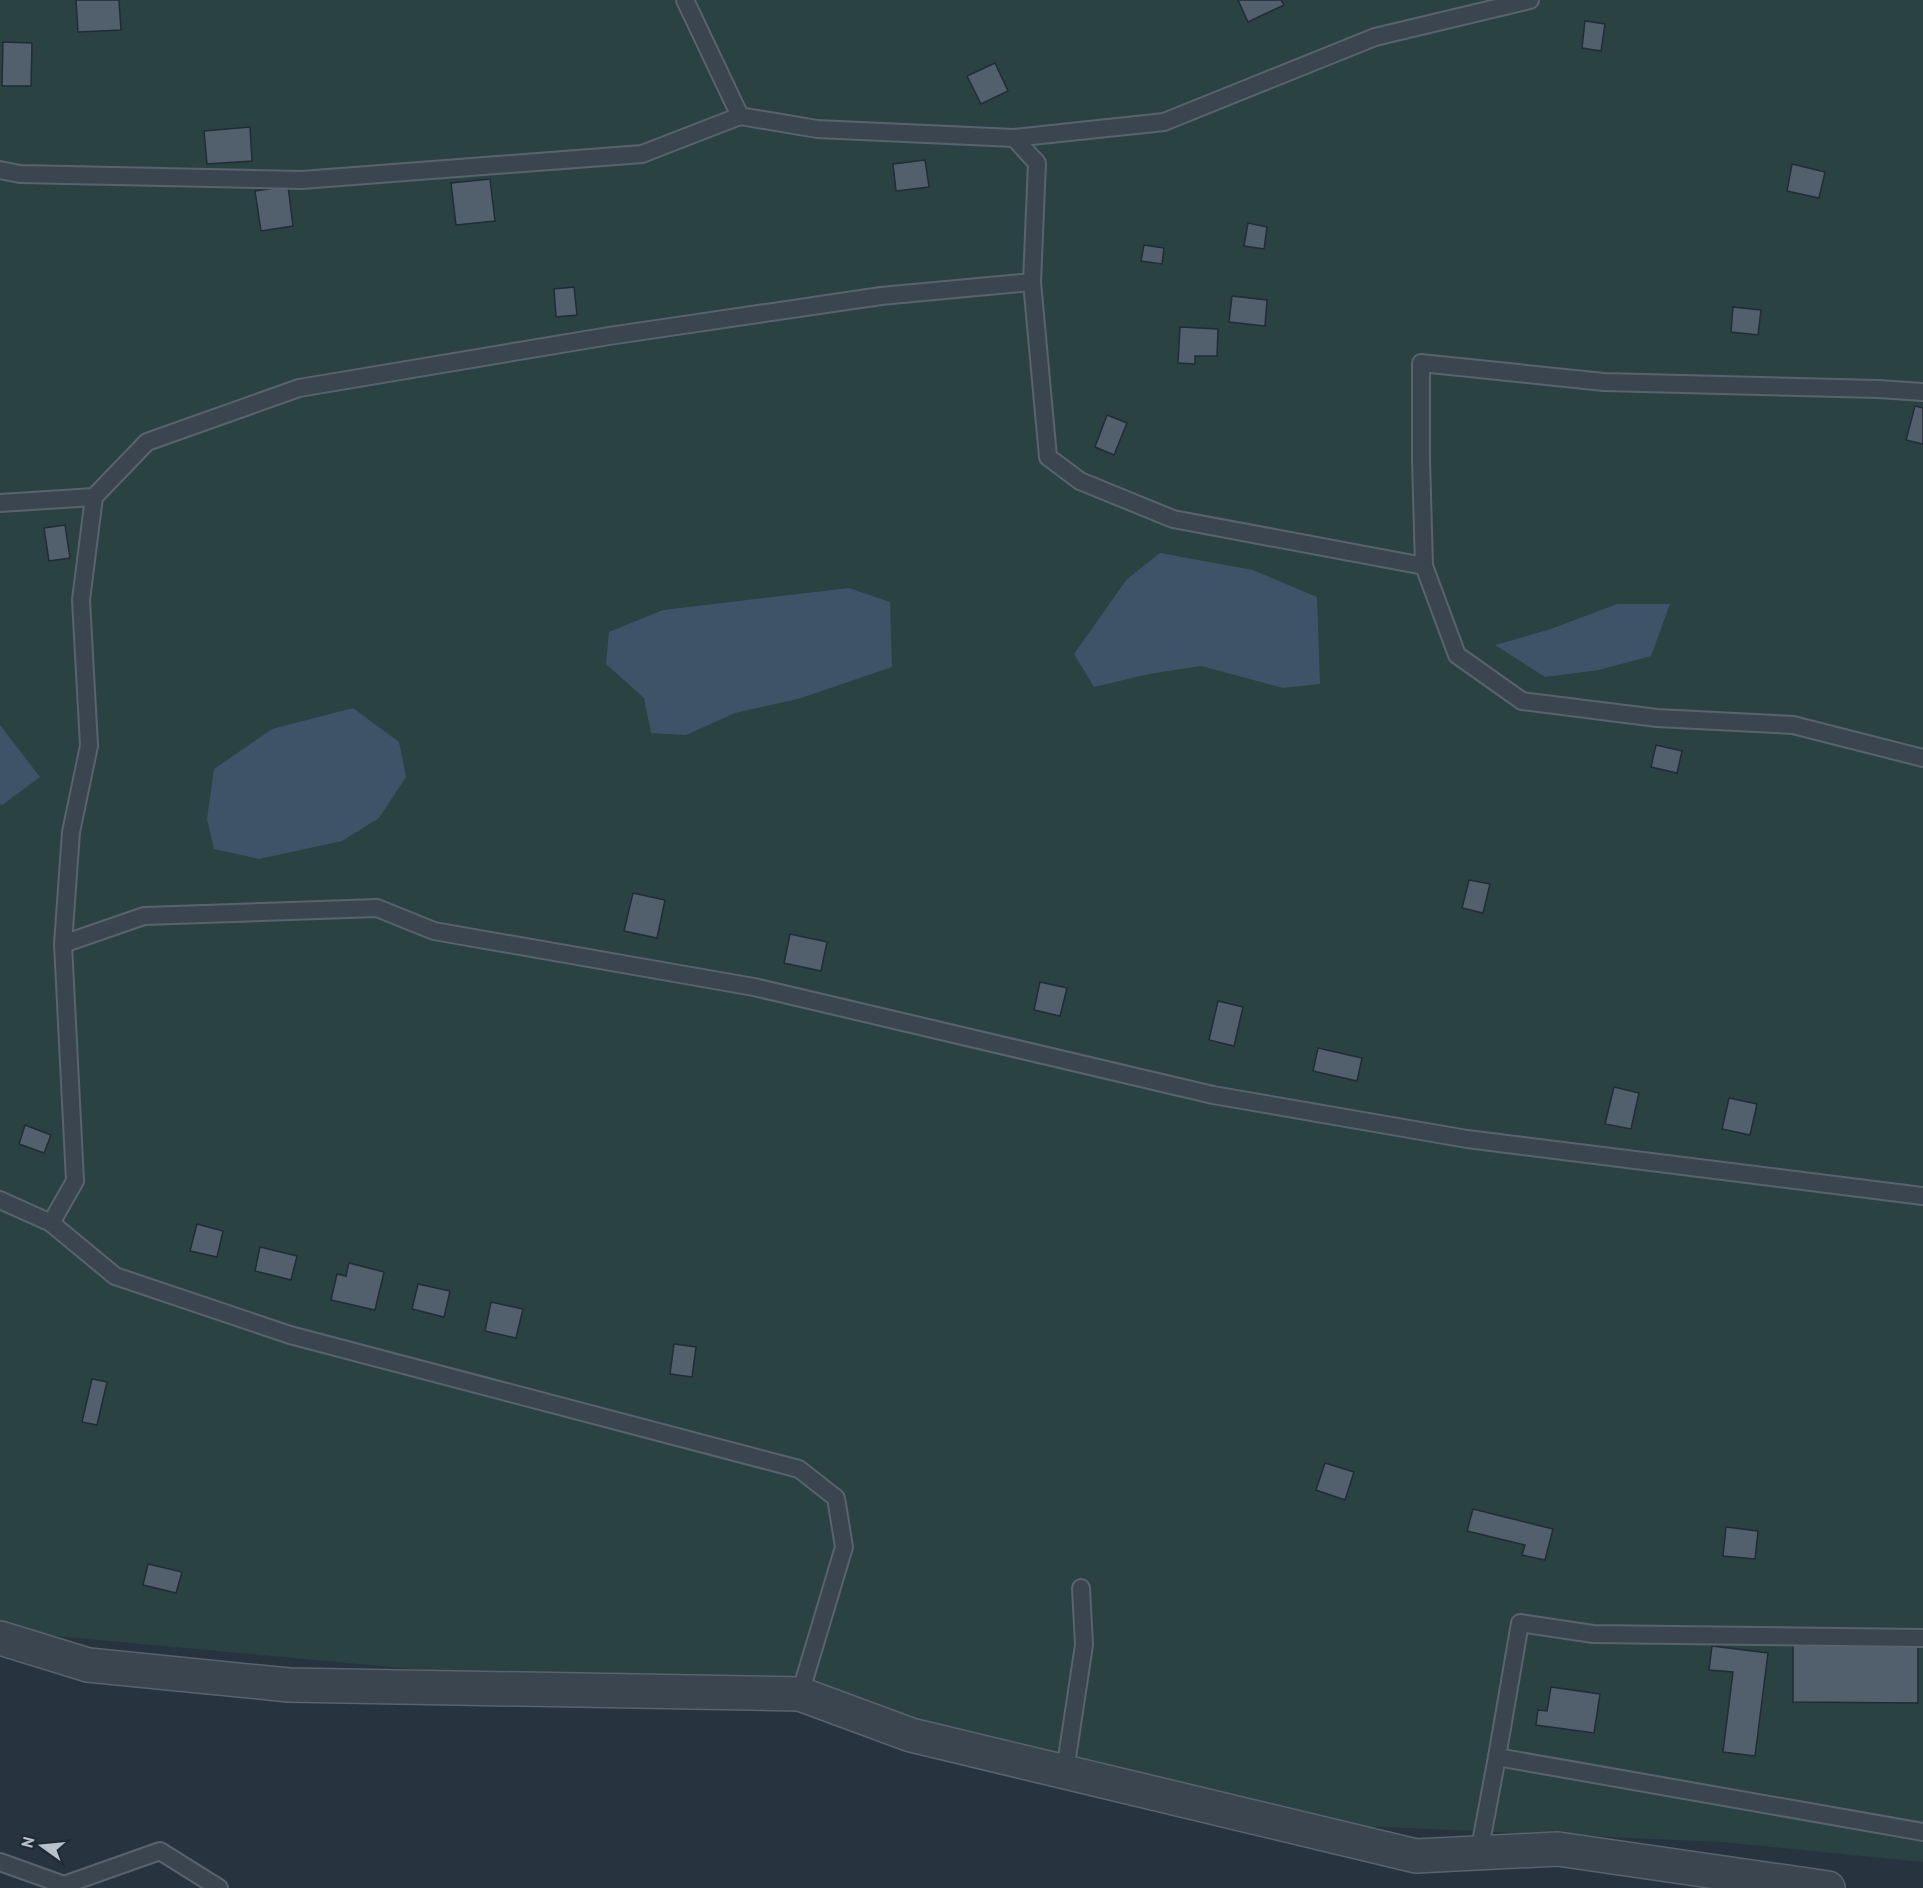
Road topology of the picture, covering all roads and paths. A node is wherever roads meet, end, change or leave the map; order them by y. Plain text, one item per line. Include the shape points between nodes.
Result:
1 (685, 0) edge
2 (1530, 0) edge
3 (740, 116) junction
4 (1014, 138) junction
5 (0, 170) edge
6 (1032, 282) junction
7 (1923, 392) edge
8 (94, 498) junction
9 (0, 503) edge
10 (1424, 566) junction
11 (1923, 758) edge
12 (63, 944) junction
13 (1923, 1196) edge
14 (0, 1200) edge
15 (51, 1223) junction
16 (1081, 1588) dead end
17 (0, 1638) edge
18 (1923, 1638) edge
19 (800, 1694) junction
20 (1497, 1757) junction
21 (1065, 1772) junction
22 (1923, 1832) edge
23 (1479, 1853) junction
24 (0, 1862) edge
25 (64, 1887) edge
26 (219, 1888) edge
27 (1828, 1888) edge

1 - 3 lane
2 - 4 lane via 1375,38 1164,122
3 - 4 lane via 817,129
3 - 5 lane via 642,154 302,180 20,174
4 - 6 lane via 1037,163
6 - 8 lane via 881,296 299,388 147,442
6 - 10 lane via 1048,457 1080,482 1173,519
7 - 10 lane via 1604,382 1421,363
8 - 9 lane
8 - 12 lane via 81,600 89,746 71,832
10 - 11 lane via 1457,655 1522,701 1657,718 1793,725
12 - 13 lane via 144,916 377,908 434,931 754,987 1213,1095 1467,1139
12 - 15 lane via 75,1181
14 - 15 lane
15 - 19 lane via 115,1276 290,1335 799,1469 836,1498 844,1547
16 - 21 lane via 1084,1645
17 - 19 street via 88,1665 289,1685
18 - 20 lane via 1593,1634 1520,1623
19 - 21 street via 911,1735
20 - 22 lane
20 - 23 lane
21 - 23 street via 1416,1856
23 - 27 street via 1558,1849
24 - 25 lane
25 - 26 lane via 160,1851

